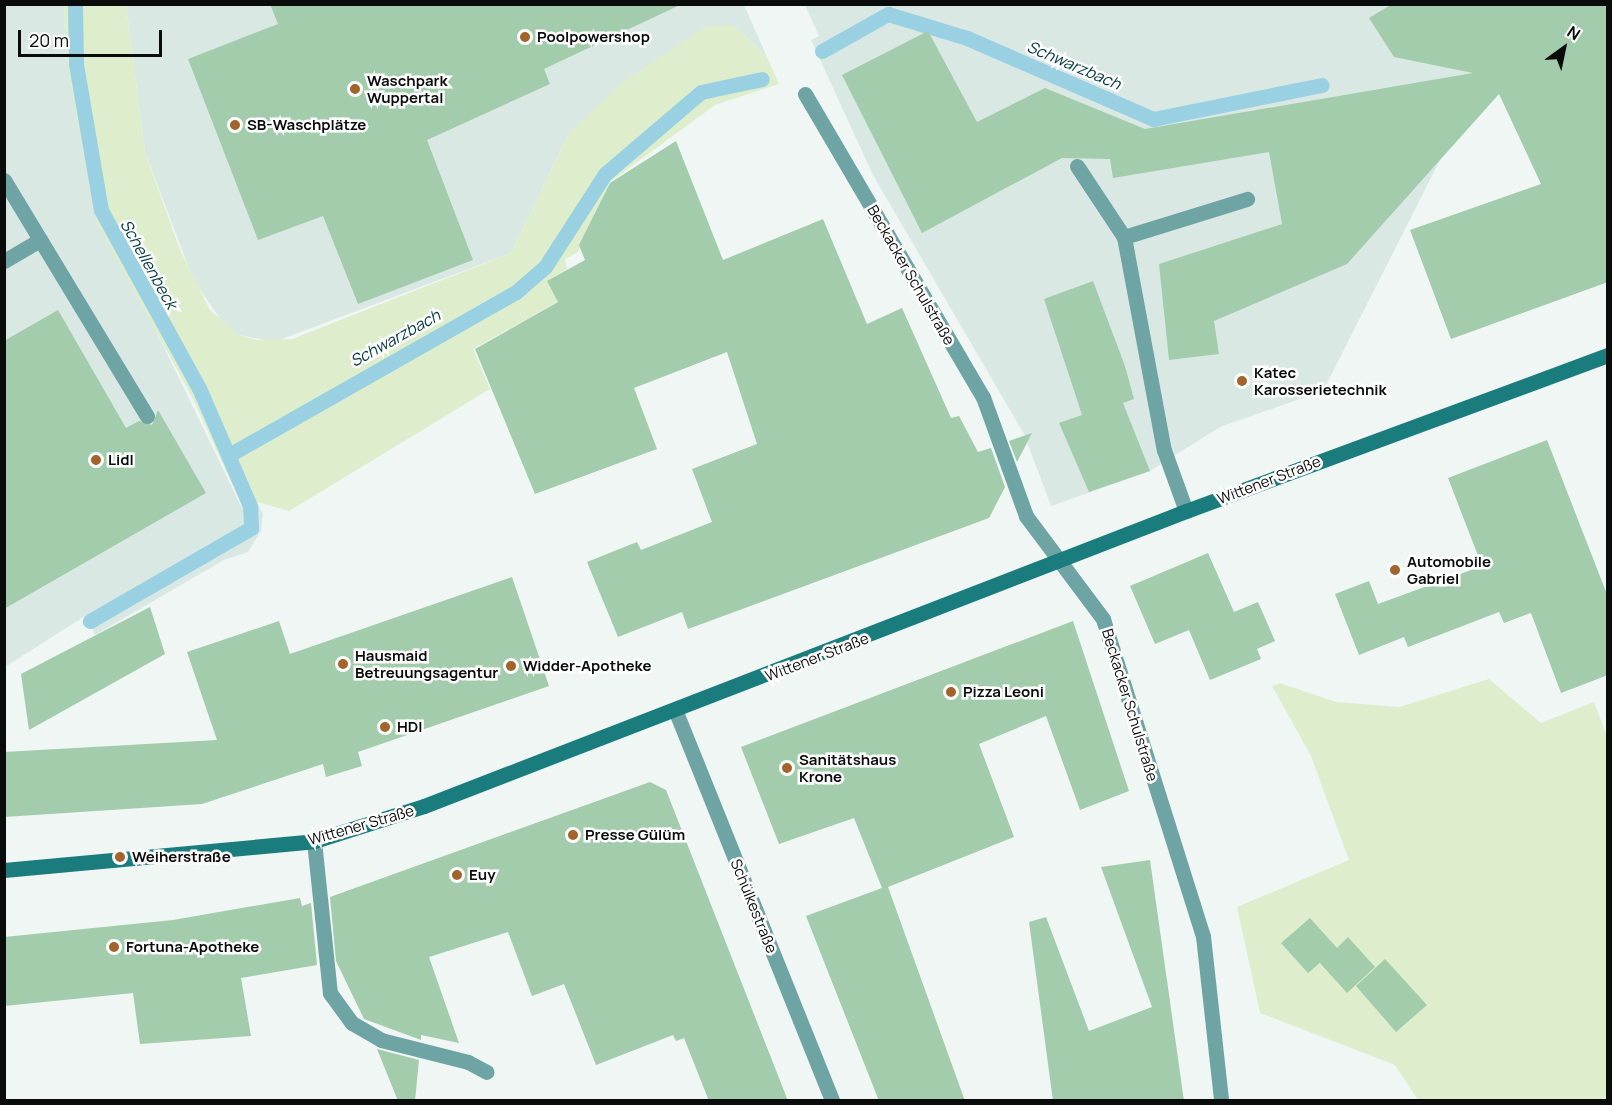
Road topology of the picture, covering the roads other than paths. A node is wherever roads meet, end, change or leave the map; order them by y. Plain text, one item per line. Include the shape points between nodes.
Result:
1 (805, 94) dead end
2 (1077, 166) dead end
3 (4, 180) edge
4 (1246, 199) dead end
5 (1124, 237) junction
6 (40, 240) junction
7 (4, 261) edge
8 (1608, 355) edge
9 (147, 416) dead end
10 (1186, 511) junction
11 (1061, 561) junction
12 (676, 712) junction
13 (314, 841) junction
14 (4, 870) edge
15 (487, 1072) dead end
16 (832, 1101) edge
17 (1221, 1101) edge

1 - 11 street, Beckacker Schulstraße via 983,397 1026,516
2 - 5 street
3 - 6 street
4 - 5 street
5 - 10 street via 1164,450
6 - 7 street
6 - 9 street
8 - 10 street, Wittener Straße
10 - 11 street, Wittener Straße
11 - 12 street, Wittener Straße
11 - 17 street, Beckacker Schulstraße via 1103,619 1203,936
12 - 13 street, Wittener Straße via 424,807
12 - 16 street, Schülkestraße
13 - 14 street, Wittener Straße
13 - 15 street via 330,993 352,1023 381,1040 468,1062

